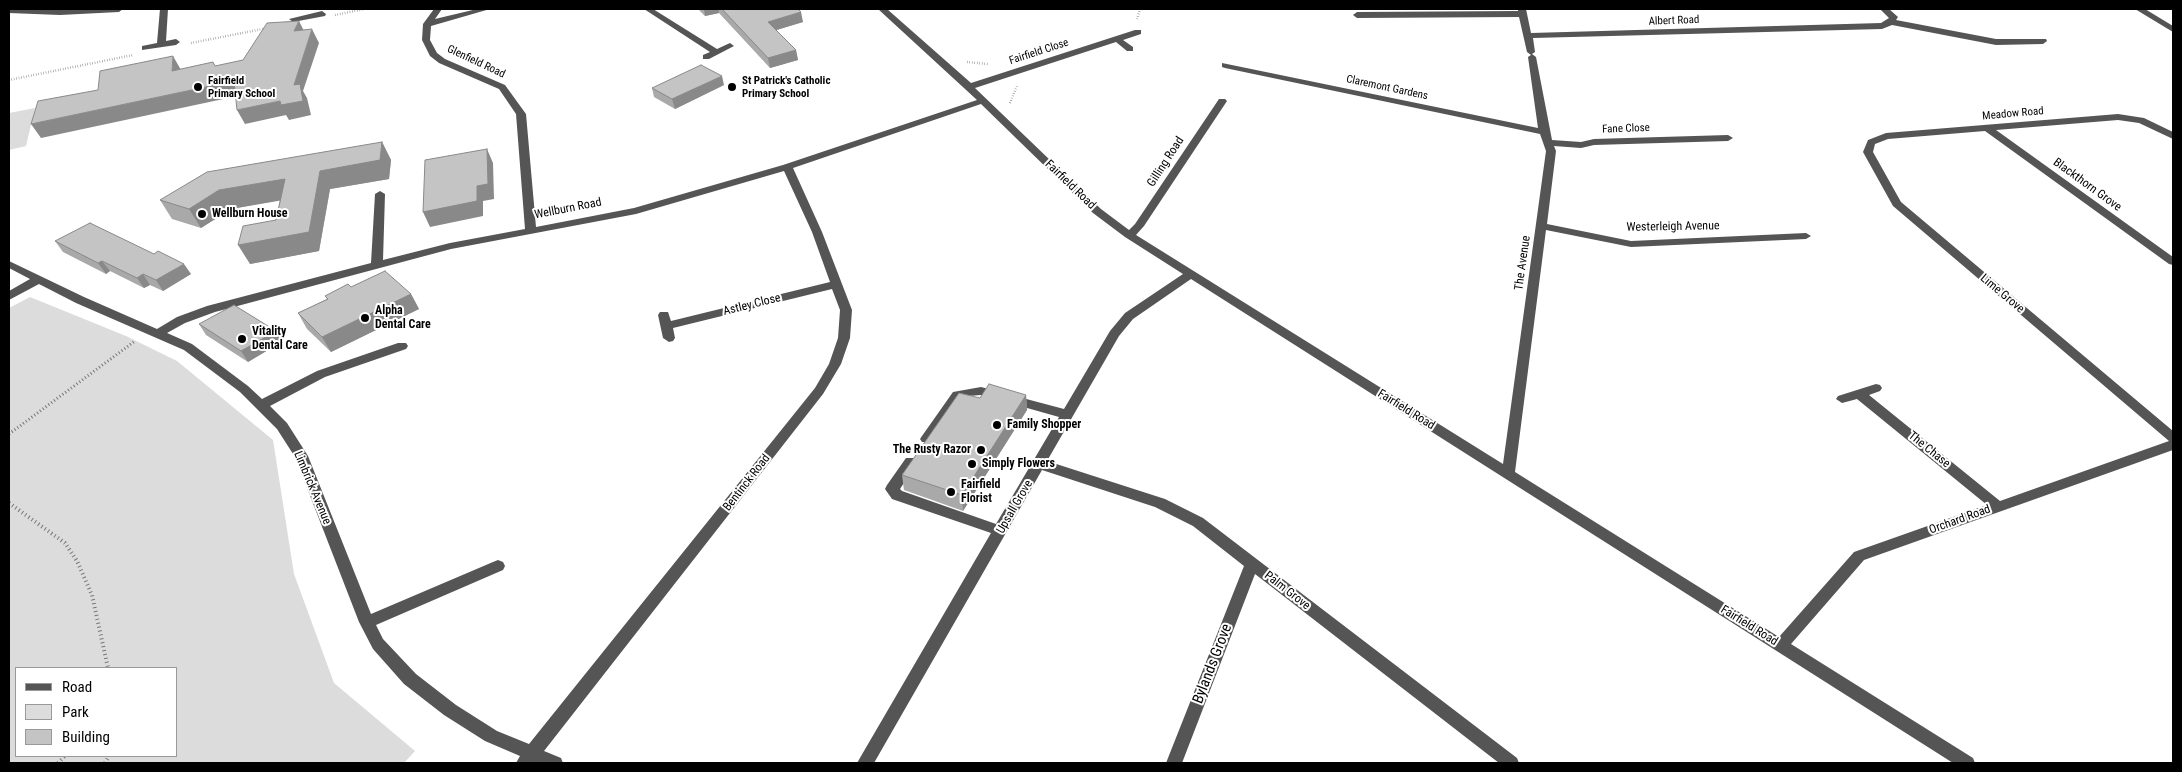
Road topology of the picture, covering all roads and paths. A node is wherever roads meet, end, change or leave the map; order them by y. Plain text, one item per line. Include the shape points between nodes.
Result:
1 (9, 9) edge
2 (120, 9) edge
3 (164, 9) edge
4 (438, 9) edge
5 (486, 9) edge
6 (648, 9) edge
7 (882, 9) edge
8 (1884, 9) edge
9 (2139, 9) edge
10 (1523, 12) edge
11 (308, 13) edge
12 (322, 14) dead end
13 (1357, 15) dead end
14 (294, 19) edge
15 (1891, 22) junction
16 (427, 24) junction
17 (272, 27) edge
18 (2173, 29) edge
19 (1138, 32) dead end
20 (1527, 36) junction
21 (1117, 39) junction
22 (2043, 40) dead end
23 (180, 43) joint
24 (161, 45) junction
25 (730, 46) dead end
26 (145, 48) dead end
27 (1130, 49) dead end
28 (716, 52) junction
29 (136, 54) dead end
30 (706, 57) dead end
31 (1226, 65) dead end
32 (9, 80) edge
33 (969, 87) junction
34 (982, 101) junction
35 (1222, 101) dead end
36 (1987, 128) junction
37 (1886, 136) joint
38 (2173, 136) edge
39 (1547, 137) junction
40 (1704, 138) junction
41 (1728, 138) dead end
42 (1713, 150) dead end
43 (787, 167) junction
44 (380, 194) dead end
45 (1542, 226) junction
46 (530, 230) junction
47 (1129, 234) junction
48 (1806, 236) dead end
49 (2173, 262) edge
50 (9, 264) edge
51 (377, 265) junction
52 (1191, 274) junction
53 (38, 280) junction
54 (837, 284) junction
55 (9, 296) edge
56 (666, 326) dead end
57 (153, 332) junction
58 (402, 346) dead end
59 (1876, 388) dead end
60 (1860, 394) junction
61 (1842, 399) dead end
62 (262, 405) junction
63 (1068, 415) junction
64 (9, 434) edge
65 (2173, 438) edge
66 (2173, 444) edge
67 (1040, 464) junction
68 (1508, 474) junction
69 (9, 503) edge
70 (1997, 506) junction
71 (1000, 532) junction
72 (1252, 564) junction
73 (498, 566) dead end
74 (367, 622) junction
75 (1781, 646) junction
76 (108, 667) edge
77 (528, 759) edge
78 (555, 763) edge
79 (864, 763) edge
80 (1174, 763) edge
81 (1511, 763) edge
82 (1967, 763) edge

1 - 2 street via 60,12
3 - 24 street
4 - 16 street
5 - 16 street
6 - 28 street
7 - 33 street, Fairfield Road
8 - 15 street via 1894,17
9 - 18 street
10 - 13 street
10 - 20 street, The Avenue
11 - 12 street
11 - 14 street
15 - 20 street, Albert Road via 1882,26
15 - 22 street via 1996,42
16 - 46 street, Glenfield Road via 426,40 433,54 502,87 521,114
17 - 23 path
19 - 21 street, Fairfield Close
20 - 39 street, The Avenue
21 - 27 street
21 - 33 street, Fairfield Close
23 - 24 street
24 - 26 street
25 - 28 street
28 - 30 street
29 - 32 path
31 - 39 street, Claremont Gardens
33 - 34 street, Fairfield Road
34 - 43 street, Wellburn Road
34 - 47 street, Fairfield Road via 1096,211
35 - 47 street, Gilling Road via 1139,226
36 - 37 street, Meadow Road
36 - 38 street, Meadow Road via 2118,117 2141,120
36 - 49 street, Blackthorn Grove
37 - 65 street, Lime Grove via 1871,142 1868,152 1896,204
39 - 40 street, Fane Close via 1581,146 1594,142
39 - 45 street, The Avenue via 1551,151
40 - 41 street, Fane Close
40 - 42 street
43 - 46 street, Wellburn Road via 636,211
43 - 54 street, Bentinck Road
44 - 51 street
45 - 48 street, Westerleigh Avenue via 1631,244
45 - 68 street, The Avenue
46 - 51 street, Wellburn Road
47 - 52 street, Fairfield Road
50 - 53 street, Limbrick Avenue
51 - 57 street, Wellburn Road via 211,309
52 - 63 street, Upsall Grove via 1129,316 1114,334
52 - 68 street, Fairfield Road
53 - 55 street
53 - 57 street, Limbrick Avenue
54 - 56 street, Astley Close
54 - 77 street, Bentinck Road via 846,310 844,338 835,364 819,391
57 - 62 street, Limbrick Avenue via 188,347
57 - 64 path
58 - 62 street via 320,374
59 - 60 street
60 - 61 street
60 - 70 street, The Chase
62 - 74 street, Limbrick Avenue via 282,426 300,456
63 - 67 street, Upsall Grove
63 - 71 street via 981,391 957,395 892,489 897,495
66 - 70 street, Orchard Road
67 - 71 street, Upsall Grove
67 - 72 street, Palm Grove via 1160,503 1198,522
68 - 75 street, Fairfield Road
69 - 76 path via 66,543 77,561 92,595
70 - 75 street, Orchard Road via 1859,556
71 - 79 street, Upsall Grove
72 - 80 street, Bylands Grove
72 - 81 street, Palm Grove
73 - 74 street
74 - 77 street, Limbrick Avenue via 378,644 410,679 450,710
75 - 82 street, Fairfield Road
77 - 78 street, Limbrick Avenue

